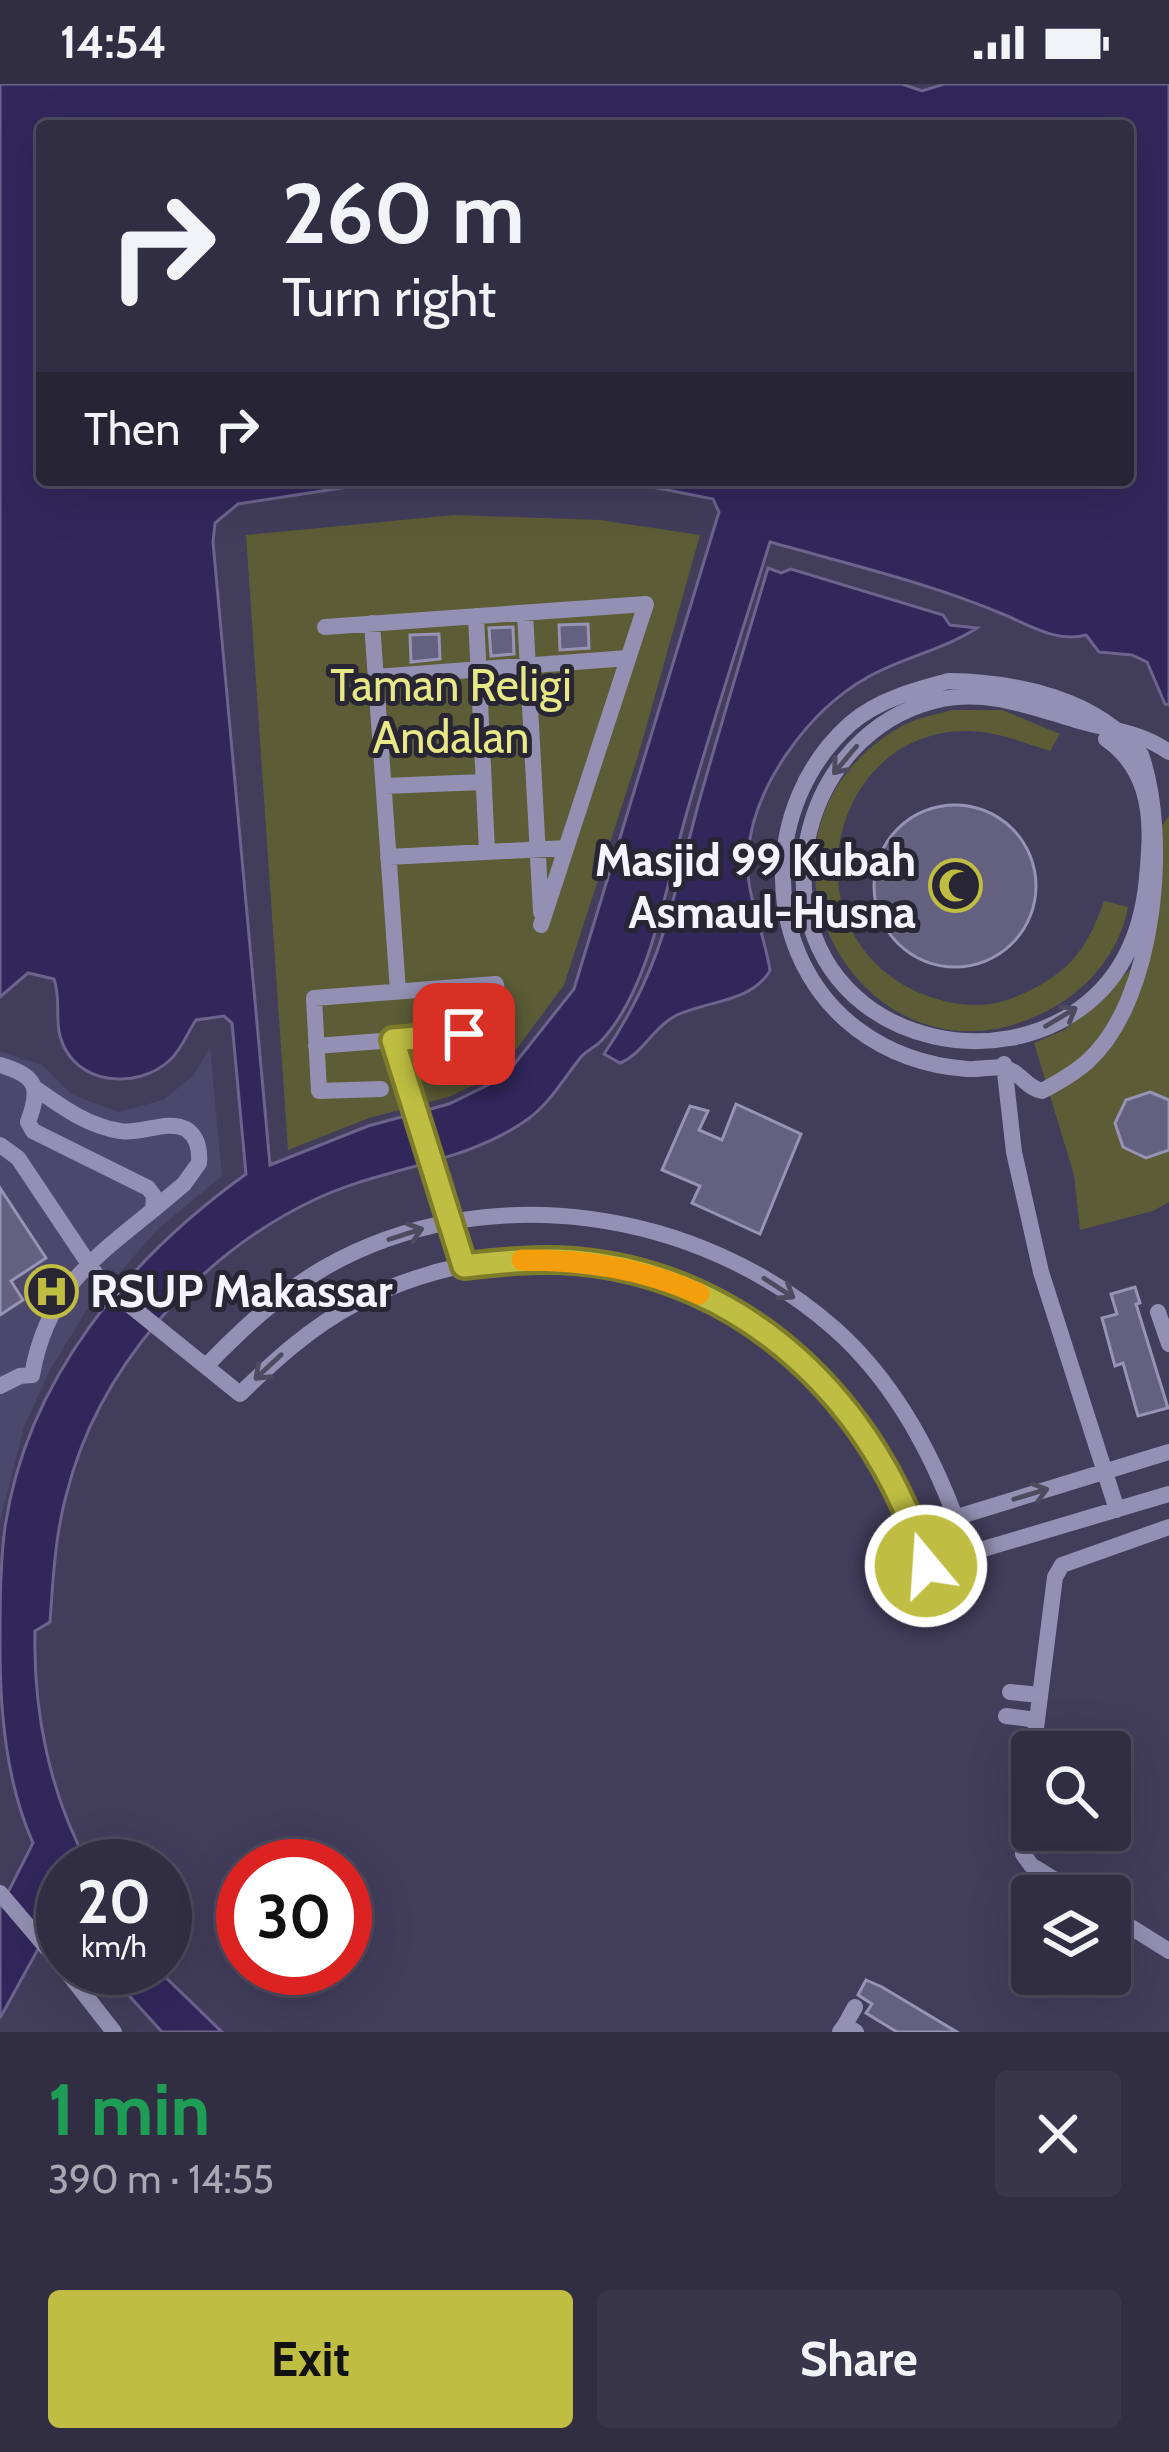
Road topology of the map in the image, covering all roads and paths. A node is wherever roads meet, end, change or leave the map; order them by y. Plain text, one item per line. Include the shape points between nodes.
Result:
1 (525, 613) junction
2 (476, 616) junction
3 (373, 623) junction
4 (325, 627) dead end
5 (628, 658) junction
6 (528, 666) junction
7 (478, 670) junction
8 (376, 677) junction
9 (1081, 722) junction
10 (1106, 724) junction
11 (1169, 752) edge
12 (1169, 763) edge
13 (484, 782) junction
14 (383, 786) junction
15 (1158, 789) junction
16 (566, 848) junction
17 (537, 849) junction
18 (487, 852) junction
19 (388, 857) junction
20 (1126, 956) junction
21 (1147, 967) junction
22 (1099, 991) junction
23 (398, 992) junction
24 (1126, 1008) junction
25 (499, 1032) junction
26 (393, 1040) junction
27 (988, 1042) junction
28 (316, 1046) junction
29 (1009, 1058) junction
30 (0, 1065) edge
31 (441, 1076) dead end
32 (35, 1088) junction
33 (381, 1089) dead end
34 (0, 1145) edge
35 (153, 1210) junction
36 (450, 1221) junction
37 (86, 1265) junction
38 (464, 1266) junction
39 (1158, 1312) dead end
40 (1169, 1344) edge
41 (206, 1366) junction
42 (0, 1386) edge
43 (1169, 1452) edge
44 (1106, 1472) junction
45 (1169, 1494) edge
46 (1117, 1510) junction
47 (956, 1516) junction
48 (1169, 1527) edge
49 (915, 1530) junction
50 (968, 1554) junction
51 (1010, 1692) dead end
52 (1040, 1695) junction
53 (1006, 1716) dead end
54 (1037, 1720) junction
55 (1035, 1731) edge
56 (1023, 1851) edge
57 (1047, 1875) edge
58 (0, 1893) edge
59 (1131, 1927) edge
60 (36, 1934) edge
61 (1169, 1951) edge
62 (85, 1995) edge
63 (855, 2007) dead end
64 (847, 2030) edge
65 (114, 2032) edge

1 - 2 street
1 - 5 street via 646,604
1 - 6 street
2 - 3 street
2 - 7 street
3 - 4 street
3 - 8 street
5 - 6 street
5 - 16 street
6 - 7 street
6 - 17 street
7 - 8 street
7 - 13 street
8 - 14 street
9 - 10 street
9 - 20 street via 1115,746 1150,801 1145,907
9 -> 27 street via 988,696 934,700 884,722 843,758 815,804 802,857 807,911 827,962 862,1003 909,1031
10 - 11 street
10 - 15 street via 1138,751
10 - 29 street via 1066,701 1000,682 949,681 901,694 851,723 813,766 793,806 782,853 783,907 799,959 823,996 855,1028 926,1064
12 - 15 street
13 - 14 street
13 - 18 street
14 - 19 street
15 - 21 street via 1168,882
16 - 17 street
16 - 17 street via 541,925
17 - 18 street
18 - 19 street
19 - 23 street
20 - 21 street via 1132,978
20 - 22 street
21 - 24 street
22 - 24 street via 1118,988
29 -> 22 street
23 - 25 street via 496,984
23 - 28 street via 314,998
24 - 29 street via 1089,1061 1042,1091
25 - 26 street
25 - 31 street via 500,1042
26 - 28 street
26 - 36 street
27 - 29 street
27 - 29 street
28 - 33 street via 319,1091
29 - 44 street via 1014,1152 1041,1272
30 - 32 street
32 - 35 street via 33,1131 148,1189
32 - 35 street via 118,1131 174,1126 192,1135 199,1163
34 - 37 street via 18,1158
35 - 37 street
36 - 38 street
41 -> 36 street via 249,1321 326,1267
36 -> 47 street via 532,1214 610,1221 668,1234 760,1276 836,1330 874,1372 906,1416
37 - 41 street
37 - 42 street via 46,1321 32,1376
38 -> 41 street via 337,1314 240,1394
38 - 49 street via 573,1261 626,1269 746,1317 842,1402
39 - 40 street
43 - 44 street
44 - 46 street
47 -> 44 street
45 - 46 street
46 - 50 street
47 - 49 street
47 - 50 street
48 - 52 street via 1062,1565
49 - 50 street via 926,1566
51 - 52 street
52 - 54 street
53 - 54 street
54 - 55 street
56 - 57 street
58 - 60 street
59 - 61 street
62 - 65 street
63 - 64 street

